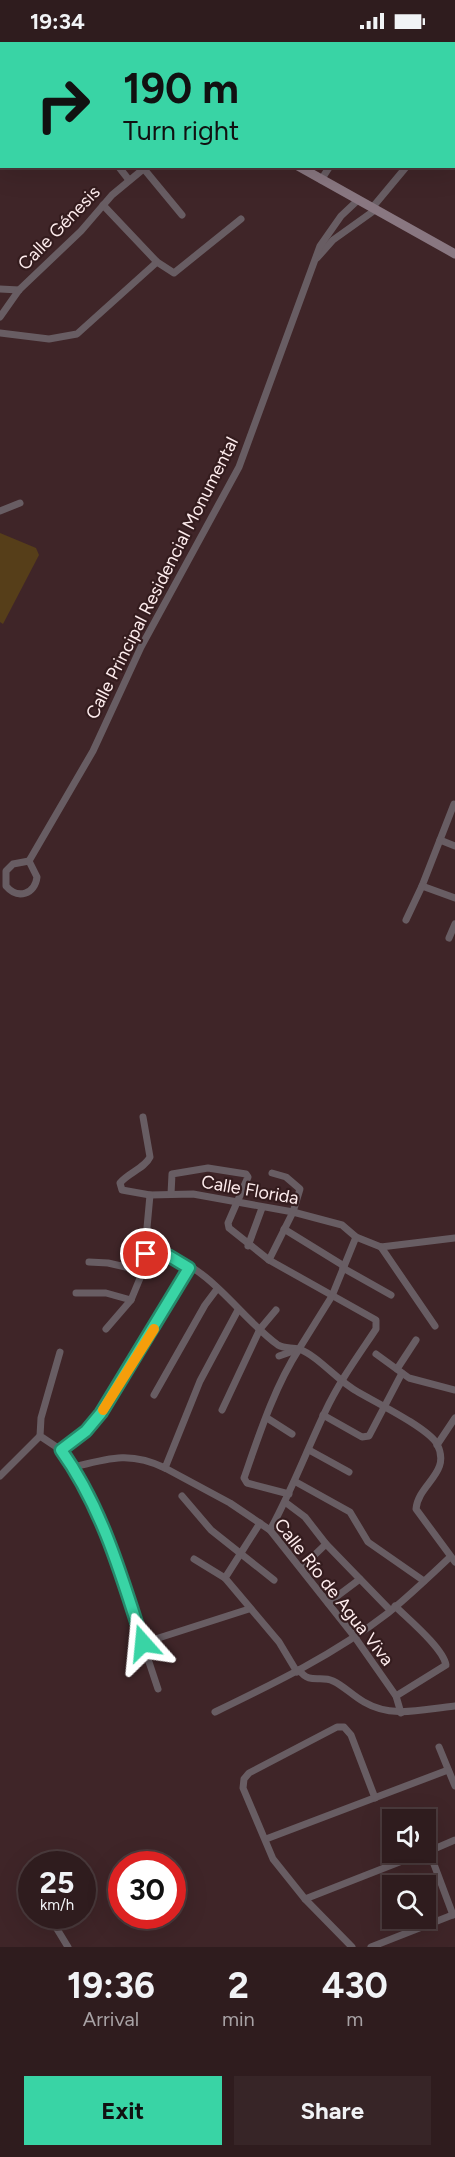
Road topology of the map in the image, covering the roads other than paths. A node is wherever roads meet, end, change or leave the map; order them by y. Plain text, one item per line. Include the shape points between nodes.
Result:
1 (120, 168) edge
2 (146, 168) edge
3 (301, 168) edge
4 (329, 168) edge
5 (405, 168) edge
6 (129, 180) junction
7 (321, 180) junction
8 (358, 200) junction
9 (103, 205) junction
10 (373, 209) junction
11 (182, 215) dead end
12 (241, 219) dead end
13 (339, 219) junction
14 (346, 229) junction
15 (455, 254) edge
16 (157, 261) junction
17 (312, 264) junction
18 (0, 289) edge
19 (20, 290) junction
20 (0, 317) edge
21 (0, 333) edge
22 (20, 503) dead end
23 (0, 511) edge
24 (454, 804) edge
25 (440, 840) junction
26 (455, 846) edge
27 (29, 861) junction
28 (422, 886) junction
29 (455, 898) edge
30 (405, 920) dead end
31 (455, 924) edge
32 (449, 938) dead end
33 (143, 1117) dead end
34 (272, 1173) dead end
35 (171, 1194) junction
36 (150, 1195) junction
37 (238, 1202) junction
38 (262, 1208) junction
39 (293, 1212) junction
40 (284, 1229) junction
41 (356, 1237) junction
42 (455, 1238) edge
43 (248, 1246) junction
44 (381, 1247) junction
45 (146, 1254) junction
46 (269, 1260) junction
47 (89, 1263) dead end
48 (344, 1267) junction
49 (189, 1268) junction
50 (142, 1271) junction
51 (217, 1288) junction
52 (76, 1293) dead end
53 (391, 1295) dead end
54 (332, 1296) junction
55 (131, 1300) junction
56 (238, 1310) junction
57 (276, 1310) dead end
58 (435, 1326) dead end
59 (105, 1329) dead end
60 (260, 1329) junction
61 (417, 1340) dead end
62 (299, 1349) junction
63 (60, 1353) dead end
64 (376, 1354) dead end
65 (279, 1356) dead end
66 (399, 1371) junction
67 (340, 1383) junction
68 (455, 1390) edge
69 (154, 1395) dead end
70 (385, 1407) junction
71 (222, 1410) dead end
72 (323, 1415) junction
73 (267, 1418) junction
74 (455, 1418) edge
75 (292, 1434) dead end
76 (40, 1436) junction
77 (437, 1445) junction
78 (61, 1450) junction
79 (309, 1450) junction
80 (74, 1467) junction
81 (165, 1468) junction
82 (350, 1472) dead end
83 (0, 1476) edge
84 (296, 1482) junction
85 (289, 1494) junction
86 (183, 1496) dead end
87 (285, 1502) junction
88 (260, 1523) junction
89 (270, 1530) junction
90 (326, 1544) junction
91 (241, 1552) junction
92 (194, 1558) dead end
93 (453, 1560) edge
94 (301, 1568) junction
95 (225, 1578) junction
96 (360, 1579) junction
97 (274, 1580) dead end
98 (424, 1581) junction
99 (328, 1603) junction
100 (393, 1608) junction
101 (249, 1609) junction
102 (354, 1636) junction
103 (143, 1643) junction
104 (298, 1671) junction
105 (158, 1689) dead end
106 (396, 1695) junction
107 (455, 1706) edge
108 (215, 1712) dead end
109 (401, 1713) junction
110 (439, 1747) dead end
111 (448, 1770) junction
112 (455, 1786) edge
113 (375, 1798) junction
114 (266, 1839) junction
115 (455, 1840) edge
116 (436, 1848) edge
117 (398, 1863) edge
118 (432, 1863) edge
119 (305, 1899) junction
120 (454, 1914) edge
121 (57, 1929) edge
122 (68, 1947) edge
123 (352, 1947) edge
124 (371, 1947) edge

1 - 6 street
2 - 6 street, Calle Génesis
2 - 11 street
3 - 7 main road
4 - 7 street
5 - 10 street, Calle Principal Residencial Monumental
6 - 9 street, Calle Génesis
7 - 8 main road
8 - 10 main road
8 - 13 street, Calle Principal Residencial Monumental
9 - 16 street
9 - 19 street, Calle Génesis
10 - 14 street, Calle Principal Residencial Monumental
10 - 15 main road
12 - 16 street via 174,273
13 - 14 street
13 - 17 street, Calle Principal Residencial Monumental
14 - 17 street, Calle Principal Residencial Monumental
16 - 21 street via 71,336 49,339
17 - 27 street, Calle Principal Residencial Monumental via 239,467 141,648 93,751
18 - 19 street
19 - 20 street, Calle Génesis
22 - 23 street
24 - 25 street
25 - 26 street
25 - 28 street
27 - 27 street via 12,864 6,871 4,882 14,893 25,894 34,887 37,877
28 - 29 street
28 - 30 street
31 - 32 street
33 - 36 street, Calle Florida via 150,1157 120,1183 122,1190
34 - 39 street via 286,1177 300,1189
35 - 36 street, Calle Florida
35 - 37 street, Calle Florida
35 - 37 street via 172,1174 225,1168 248,1177
36 - 45 street
37 - 38 street, Calle Florida
37 - 43 street via 229,1228
38 - 39 street, Calle Florida
38 - 43 street
39 - 40 street
39 - 41 street, Calle Florida via 342,1225
40 - 46 street
40 - 48 street
41 - 44 street, Calle Florida
41 - 48 street
42 - 44 street, Calle Florida
43 - 46 street
44 - 58 street
45 - 49 street via 169,1256
45 - 50 street
46 - 54 street
47 - 50 street
48 - 53 street
48 - 54 street
49 - 51 street
49 - 78 street via 101,1413 86,1431
50 - 55 street
51 - 56 street
51 - 69 street
52 - 55 street via 105,1293
54 - 62 street
54 - 67 street via 376,1320 376,1329
55 - 59 street
56 - 60 street
56 - 81 street via 200,1381
57 - 60 street
60 - 62 street via 279,1346
60 - 71 street
61 - 66 street
62 - 65 street
62 - 67 street
62 - 73 street
63 - 76 street via 41,1418
64 - 66 street
66 - 68 street via 409,1378
66 - 70 street
67 - 70 street
67 - 72 street
70 - 72 street via 369,1436 362,1437
70 - 77 street
72 - 79 street
73 - 75 street
73 - 85 street via 244,1478 247,1483
74 - 77 street
76 - 78 street
76 - 83 street
77 - 93 street via 439,1472 417,1499 416,1509
78 - 80 street
79 - 82 street
79 - 84 street
80 - 81 street, Calle Río de Agua Viva via 101,1460 145,1458
80 - 103 street via 102,1521
81 - 88 street, Calle Río de Agua Viva
84 - 85 street
84 - 98 street via 350,1512 368,1542
85 - 87 street
86 - 91 street via 211,1530
87 - 89 street
87 - 90 street via 305,1517
88 - 89 street, Calle Río de Agua Viva
88 - 91 street
89 - 94 street, Calle Río de Agua Viva
90 - 94 street
90 - 96 street
91 - 95 street
91 - 97 street
92 - 95 street
93 - 98 street
94 - 99 street, Calle Río de Agua Viva
95 - 101 street
96 - 99 street
96 - 100 street
98 - 100 street
99 - 102 street, Calle Río de Agua Viva
100 - 102 street
100 - 106 street via 429,1641 446,1665
101 - 103 street
101 - 104 street via 279,1642
102 - 104 street
102 - 106 street, Calle Río de Agua Viva
103 - 105 street
104 - 108 street
104 - 109 street via 309,1679 332,1680 364,1702
106 - 109 street, Calle Río de Agua Viva
107 - 109 street
110 - 111 street
111 - 112 street
111 - 113 street
113 - 114 street
113 - 114 street via 351,1735 344,1727 337,1727 244,1779 243,1788
114 - 119 street via 273,1860
115 - 116 street
117 - 119 street
118 - 120 street
119 - 123 street
120 - 124 street
121 - 122 street

